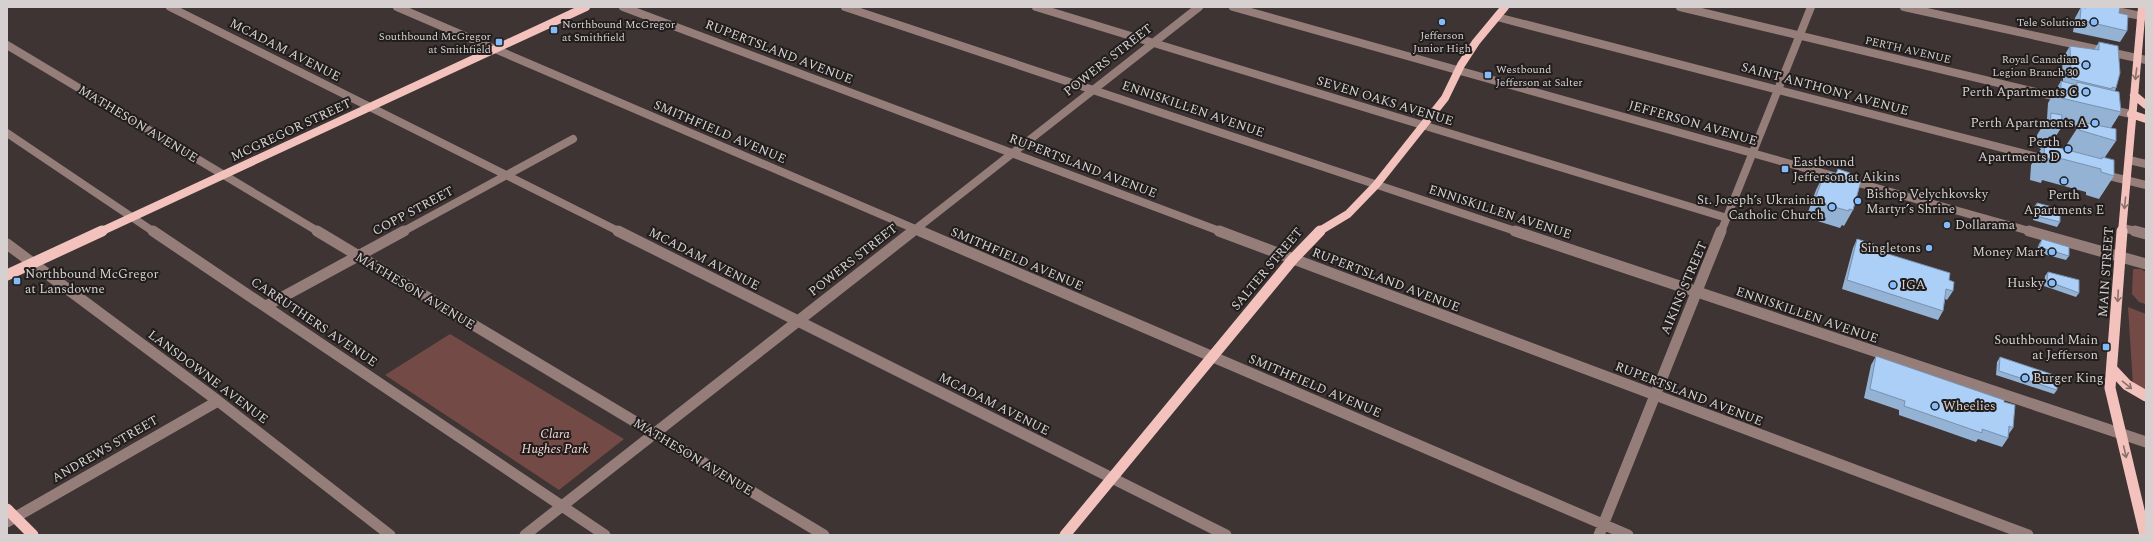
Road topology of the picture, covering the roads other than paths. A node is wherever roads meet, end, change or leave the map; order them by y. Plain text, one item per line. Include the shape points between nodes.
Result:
1 (170, 7) edge
2 (397, 7) edge
3 (586, 7) edge
4 (623, 7) edge
5 (845, 7) edge
6 (1036, 7) edge
7 (1199, 7) edge
8 (1233, 7) edge
9 (1505, 7) edge
10 (1680, 7) edge
11 (1811, 7) edge
12 (1904, 7) edge
13 (2097, 7) edge
14 (2142, 7) edge
15 (1497, 17) junction
16 (2144, 17) edge
17 (1799, 35) junction
18 (1153, 43) junction
19 (7, 45) edge
20 (495, 49) junction
21 (2142, 60) edge
22 (1459, 70) junction
23 (1093, 90) junction
24 (1778, 90) junction
25 (2134, 95) junction
26 (2073, 101) edge
27 (2146, 105) edge
28 (370, 107) junction
29 (2103, 108) edge
30 (2131, 114) junction
31 (2146, 119) edge
32 (1423, 126) junction
33 (7, 132) edge
34 (573, 140) dead end
35 (1012, 154) junction
36 (1752, 154) junction
37 (2129, 160) junction
38 (2055, 162) edge
39 (2146, 164) edge
40 (2090, 171) edge
41 (507, 175) junction
42 (223, 176) junction
43 (2128, 180) junction
44 (1376, 185) junction
45 (2146, 185) edge
46 (133, 217) junction
47 (1727, 218) junction
48 (2123, 228) junction
49 (914, 230) junction
50 (2146, 234) edge
51 (7, 244) edge
52 (358, 256) junction
53 (2120, 257) junction
54 (1293, 259) junction
55 (33, 263) junction
56 (2146, 264) edge
57 (7, 275) edge
58 (1697, 293) junction
59 (266, 306) junction
60 (798, 321) junction
61 (1212, 356) junction
62 (2112, 369) junction
63 (1655, 396) junction
64 (2146, 396) edge
65 (218, 400) junction
66 (654, 433) junction
67 (2121, 434) junction
68 (2146, 442) edge
69 (1113, 478) junction
70 (562, 506) junction
71 (10, 516) edge
72 (1603, 524) junction
73 (33, 535) edge
74 (390, 535) edge
75 (524, 535) edge
76 (605, 535) edge
77 (824, 535) edge
78 (1065, 535) edge
79 (1226, 535) edge
80 (1599, 535) edge
81 (1628, 535) edge
82 (2028, 535) edge
83 (2145, 535) edge

1 - 28 street, MCADAM AVENUE
2 - 20 street, SMITHFIELD AVENUE
3 - 20 main road, MCGREGOR STREET
4 - 35 street, RUPERTSLAND AVENUE
5 - 23 street, ENNISKILLEN AVENUE
6 - 18 street, SEVEN OAKS AVENUE
7 - 18 street, POWERS STREET
8 - 22 street, JEFFERSON AVENUE
9 - 15 main road, SALTER STREET
10 - 17 street, PERTH AVENUE
11 - 17 street, AIKINS STREET
12 - 21 street
13 - 16 street
14 - 16 main road, MAIN STREET
15 - 22 main road, SALTER STREET via 1476,42
15 - 24 street, SAINT ANTHONY AVENUE
16 - 21 main road, MAIN STREET
17 - 24 street, AIKINS STREET
17 - 26 street, PERTH AVENUE
18 - 23 street, POWERS STREET
18 - 32 street, SEVEN OAKS AVENUE
19 - 42 street, MATHESON AVENUE
20 - 28 main road, MCGREGOR STREET
20 - 49 street, SMITHFIELD AVENUE
21 -> 25 main road, MAIN STREET
22 - 32 main road, SALTER STREET via 1446,98
22 - 36 street, JEFFERSON AVENUE
23 - 35 street, POWERS STREET
23 - 44 street, ENNISKILLEN AVENUE
24 - 36 street, AIKINS STREET
24 - 38 street, SAINT ANTHONY AVENUE
25 - 27 main road
25 - 30 main road, MAIN STREET
28 - 41 street, MCADAM AVENUE
28 - 42 main road, MCGREGOR STREET
29 - 30 street
30 - 31 main road
30 - 37 main road, MAIN STREET
32 - 44 main road, SALTER STREET
32 - 47 street, SEVEN OAKS AVENUE
33 - 46 street, CARRUTHERS AVENUE
34 - 41 street, COPP STREET
35 - 49 street, POWERS STREET
35 - 54 street, RUPERTSLAND AVENUE
36 - 47 street, AIKINS STREET
36 - 53 street, JEFFERSON AVENUE
37 - 39 street
37 - 43 main road, MAIN STREET
40 - 43 street
41 - 52 street, COPP STREET
41 - 60 street, MCADAM AVENUE
42 - 46 main road, MCGREGOR STREET
42 - 52 street, MATHESON AVENUE
43 - 45 street
43 -> 48 main road, MAIN STREET
44 - 54 main road, SALTER STREET via 1348,214 1318,233
44 - 58 street, ENNISKILLEN AVENUE
46 - 55 main road, MCGREGOR STREET
46 - 59 street, CARRUTHERS AVENUE
47 - 58 street, AIKINS STREET
48 - 50 street
48 - 53 main road, MAIN STREET
49 - 60 street, POWERS STREET
49 - 61 street, SMITHFIELD AVENUE
51 - 55 street, LANSDOWNE AVENUE
52 - 59 street, COPP STREET
52 - 66 street, MATHESON AVENUE
53 - 56 street, JEFFERSON AVENUE
53 -> 62 main road, MAIN STREET
54 - 61 main road, SALTER STREET
54 - 63 street, RUPERTSLAND AVENUE
55 - 57 main road, MCGREGOR STREET
55 - 65 street, LANSDOWNE AVENUE
58 - 63 street, AIKINS STREET
58 - 67 street, ENNISKILLEN AVENUE
59 - 70 street, CARRUTHERS AVENUE
60 - 66 street, POWERS STREET
60 - 69 street, MCADAM AVENUE
61 - 69 main road, SALTER STREET
61 - 72 street, SMITHFIELD AVENUE
62 -> 64 main road via 2127,385
62 - 67 main road, MAIN STREET via 2110,388
63 - 72 street, AIKINS STREET
63 - 82 street, RUPERTSLAND AVENUE
65 - 71 street, ANDREWS STREET
65 - 74 street, LANSDOWNE AVENUE
66 - 70 street, POWERS STREET
66 - 77 street, MATHESON AVENUE
67 - 68 street, ENNISKILLEN AVENUE
67 -> 83 main road, MAIN STREET
69 - 78 main road, SALTER STREET
69 - 79 street, MCADAM AVENUE
70 - 75 street, POWERS STREET
70 - 76 street, CARRUTHERS AVENUE
71 - 73 main road
72 - 80 street, AIKINS STREET
72 - 81 street, SMITHFIELD AVENUE

